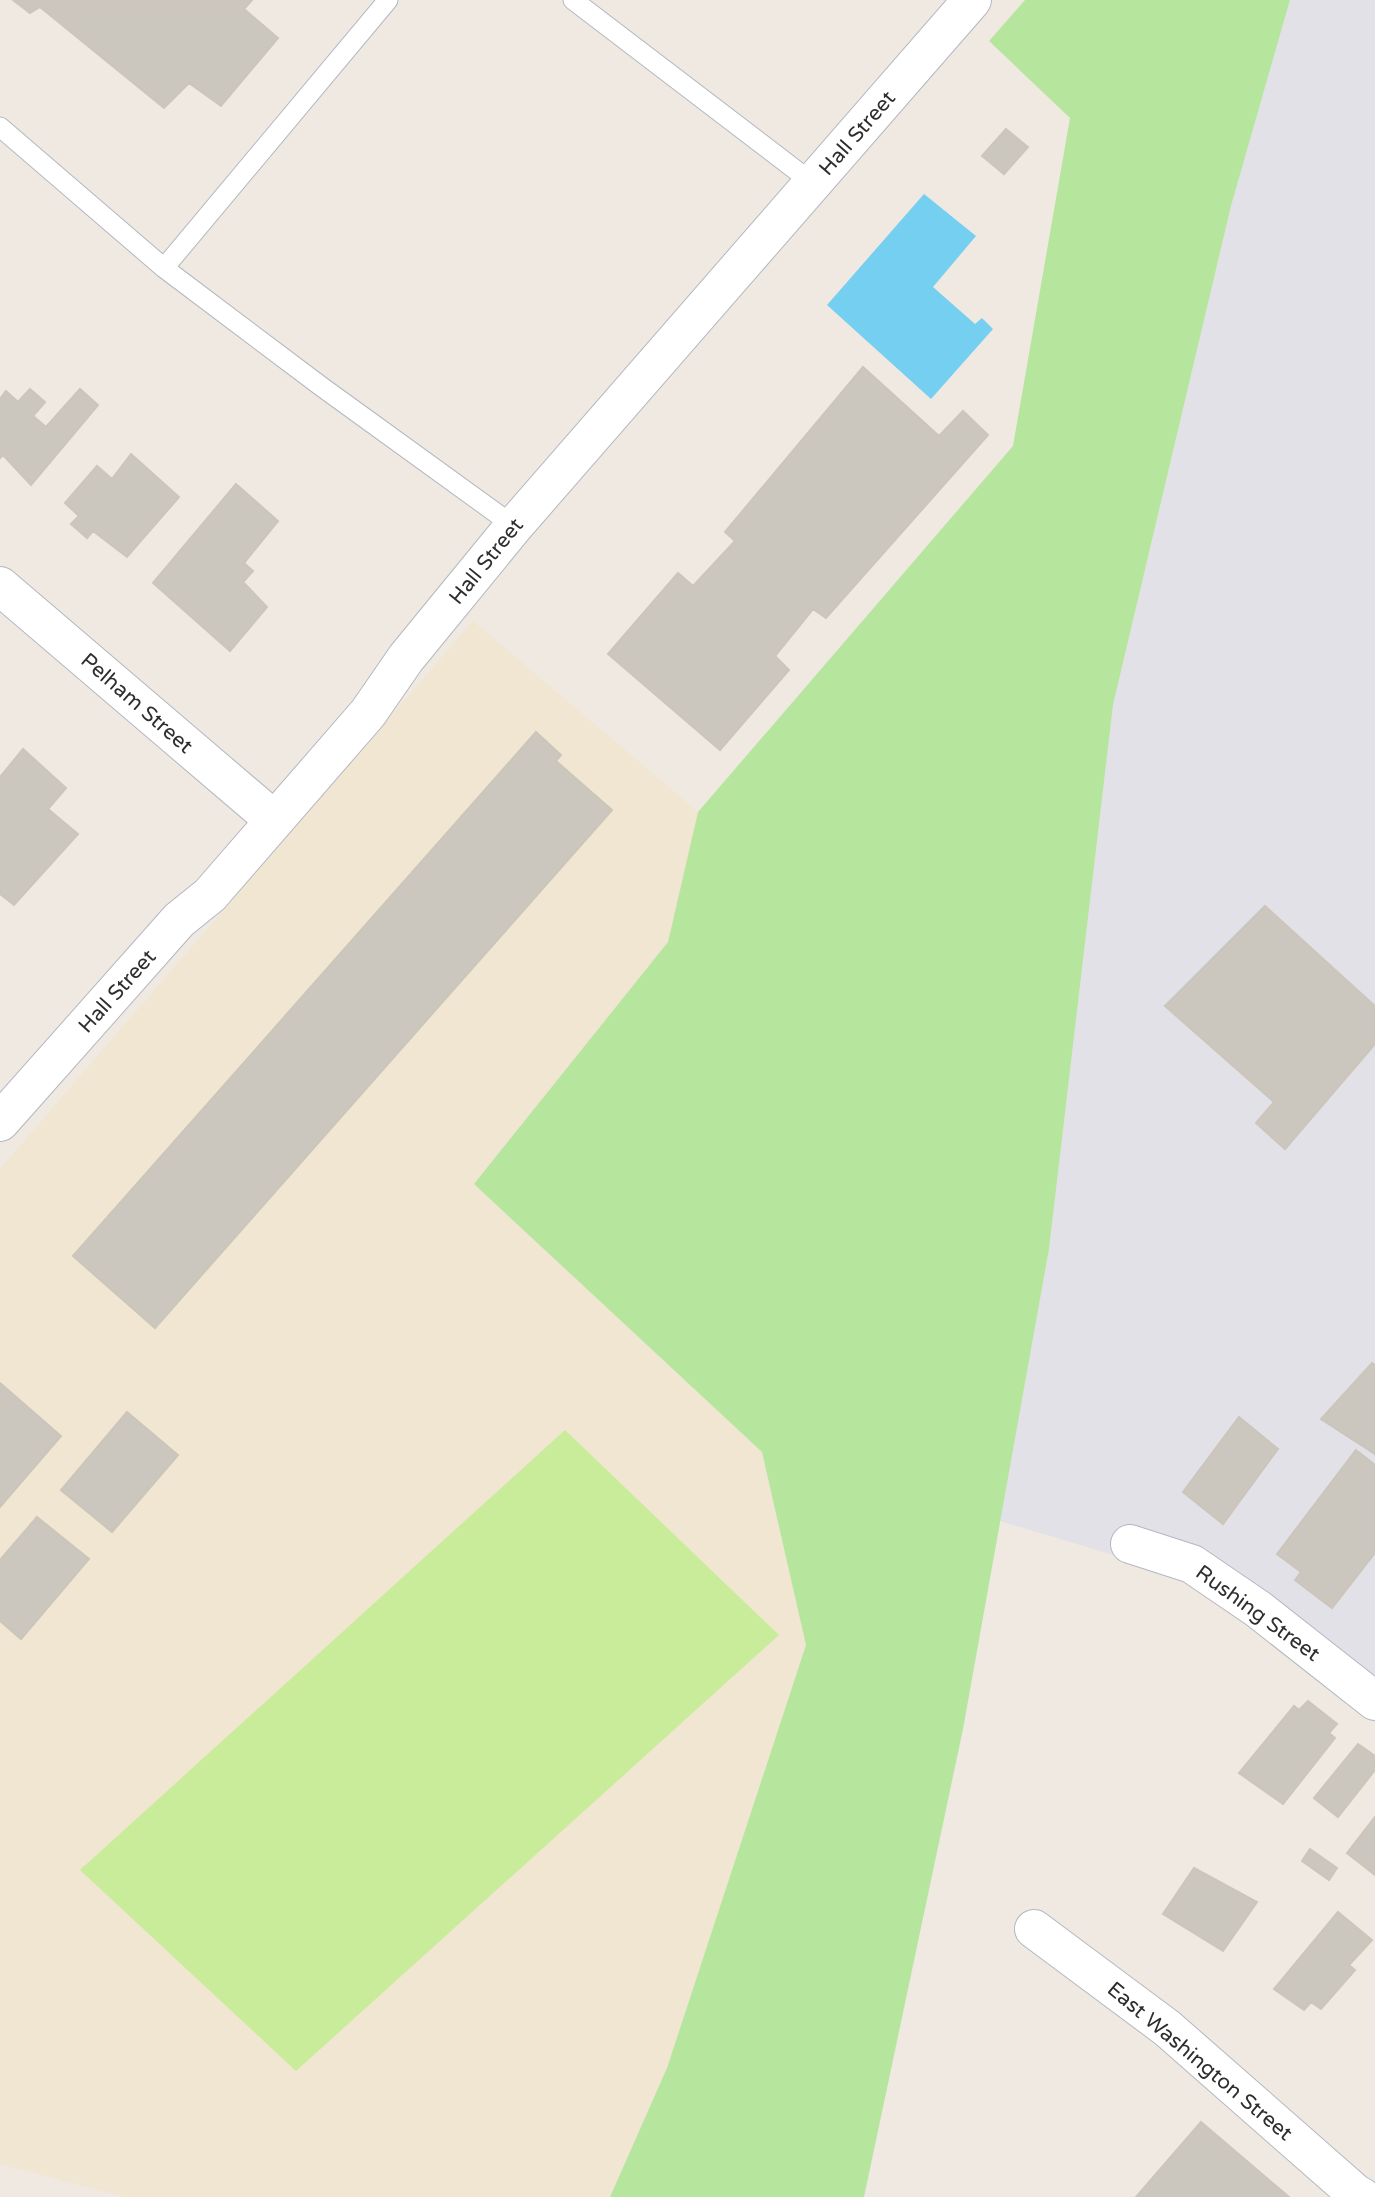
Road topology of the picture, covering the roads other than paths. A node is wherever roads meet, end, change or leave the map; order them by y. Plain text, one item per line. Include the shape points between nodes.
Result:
1 (388, 0) edge
2 (573, 0) edge
3 (972, 0) edge
4 (0, 127) edge
5 (814, 184) junction
6 (164, 268) junction
7 (514, 526) junction
8 (0, 586) edge
9 (274, 820) junction
10 (0, 1122) edge
11 (1130, 1544) dead end
12 (1375, 1701) edge
13 (1034, 1929) dead end
14 (1363, 2197) edge

1 - 6 lane
2 - 5 lane
3 - 5 street, Hall Street
4 - 6 lane
5 - 7 street, Hall Street
6 - 7 lane
7 - 9 street, Hall Street via 368,713
8 - 9 street, Pelham Street
9 - 10 street, Hall Street
11 - 12 street, Rushing Street via 1192,1564 1258,1609
13 - 14 street, East Washington Street via 1167,2028

